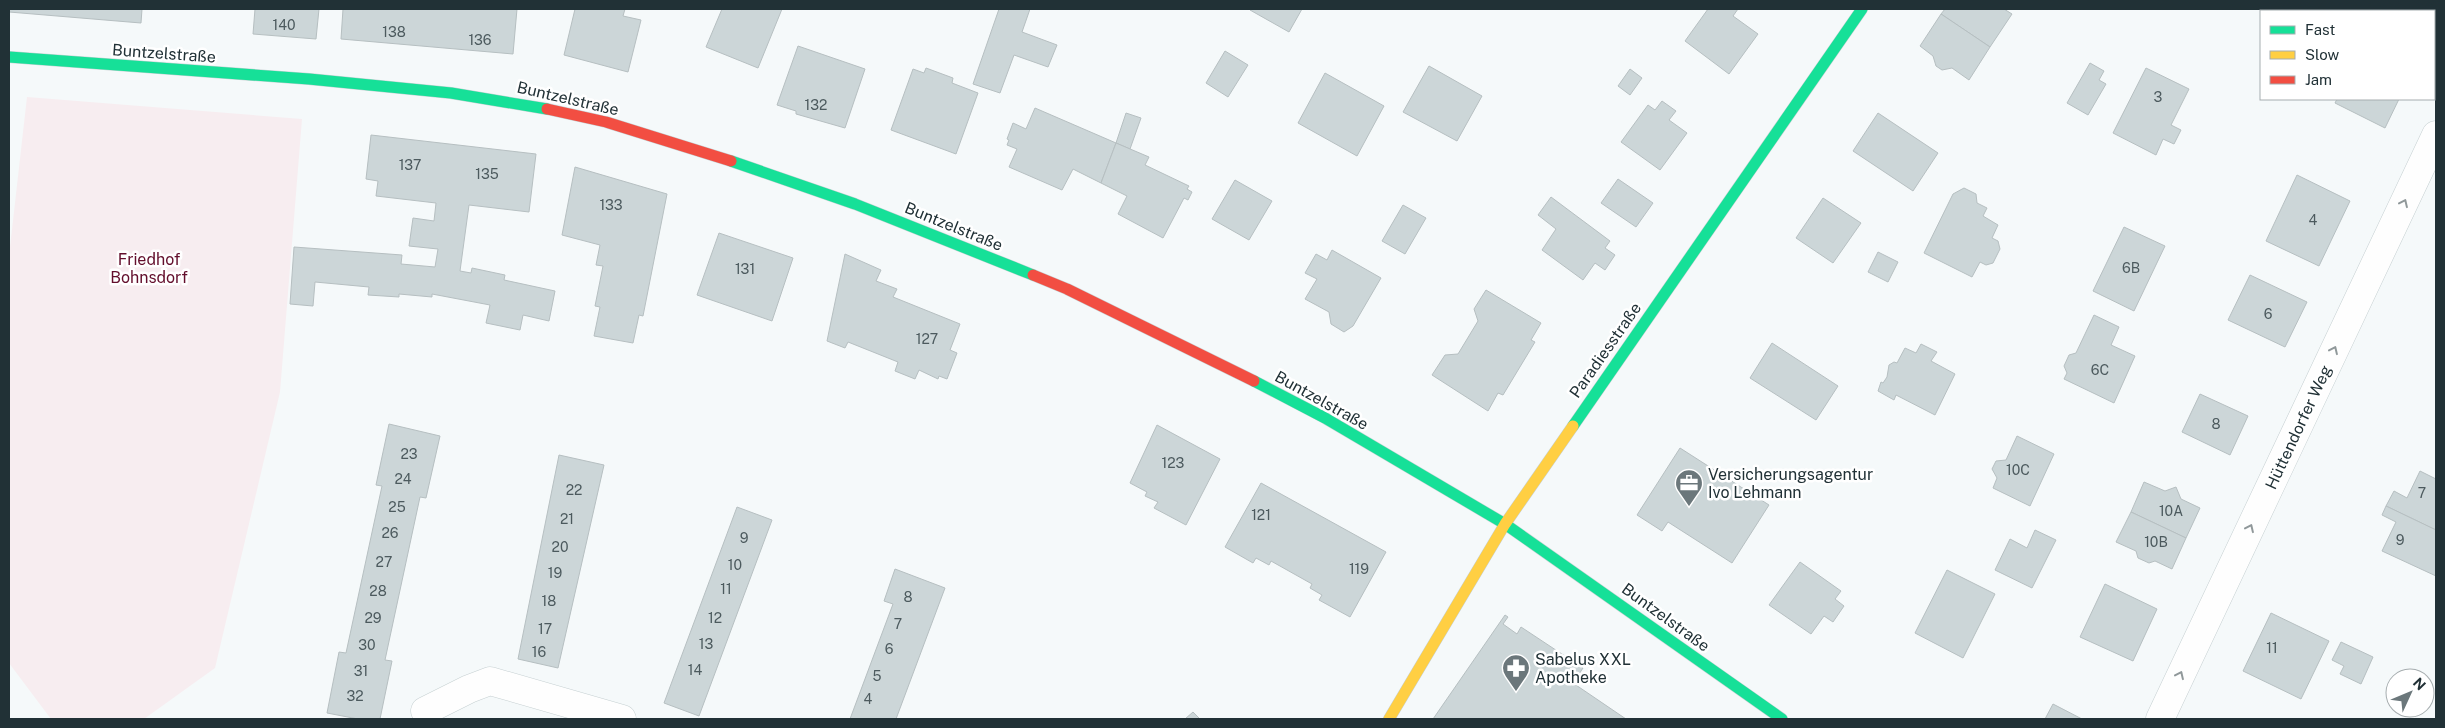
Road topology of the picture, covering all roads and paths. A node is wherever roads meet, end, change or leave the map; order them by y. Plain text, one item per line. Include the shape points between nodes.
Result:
1 (1862, 9) edge
2 (9, 57) edge
3 (2436, 135) edge
4 (1505, 524) junction
5 (425, 711) dead end
6 (622, 719) edge
7 (1390, 719) edge
8 (1782, 719) edge
9 (2160, 719) edge

1 - 4 street, Paradiesstraße
2 - 4 street, Buntzelstraße via 451,93 526,104 597,120 696,149 855,204 1067,289 1325,418
9 -> 3 street, Hüttendorfer Weg
4 - 7 street, Paradiesstraße
4 - 8 street, Buntzelstraße
5 - 6 street via 490,681

